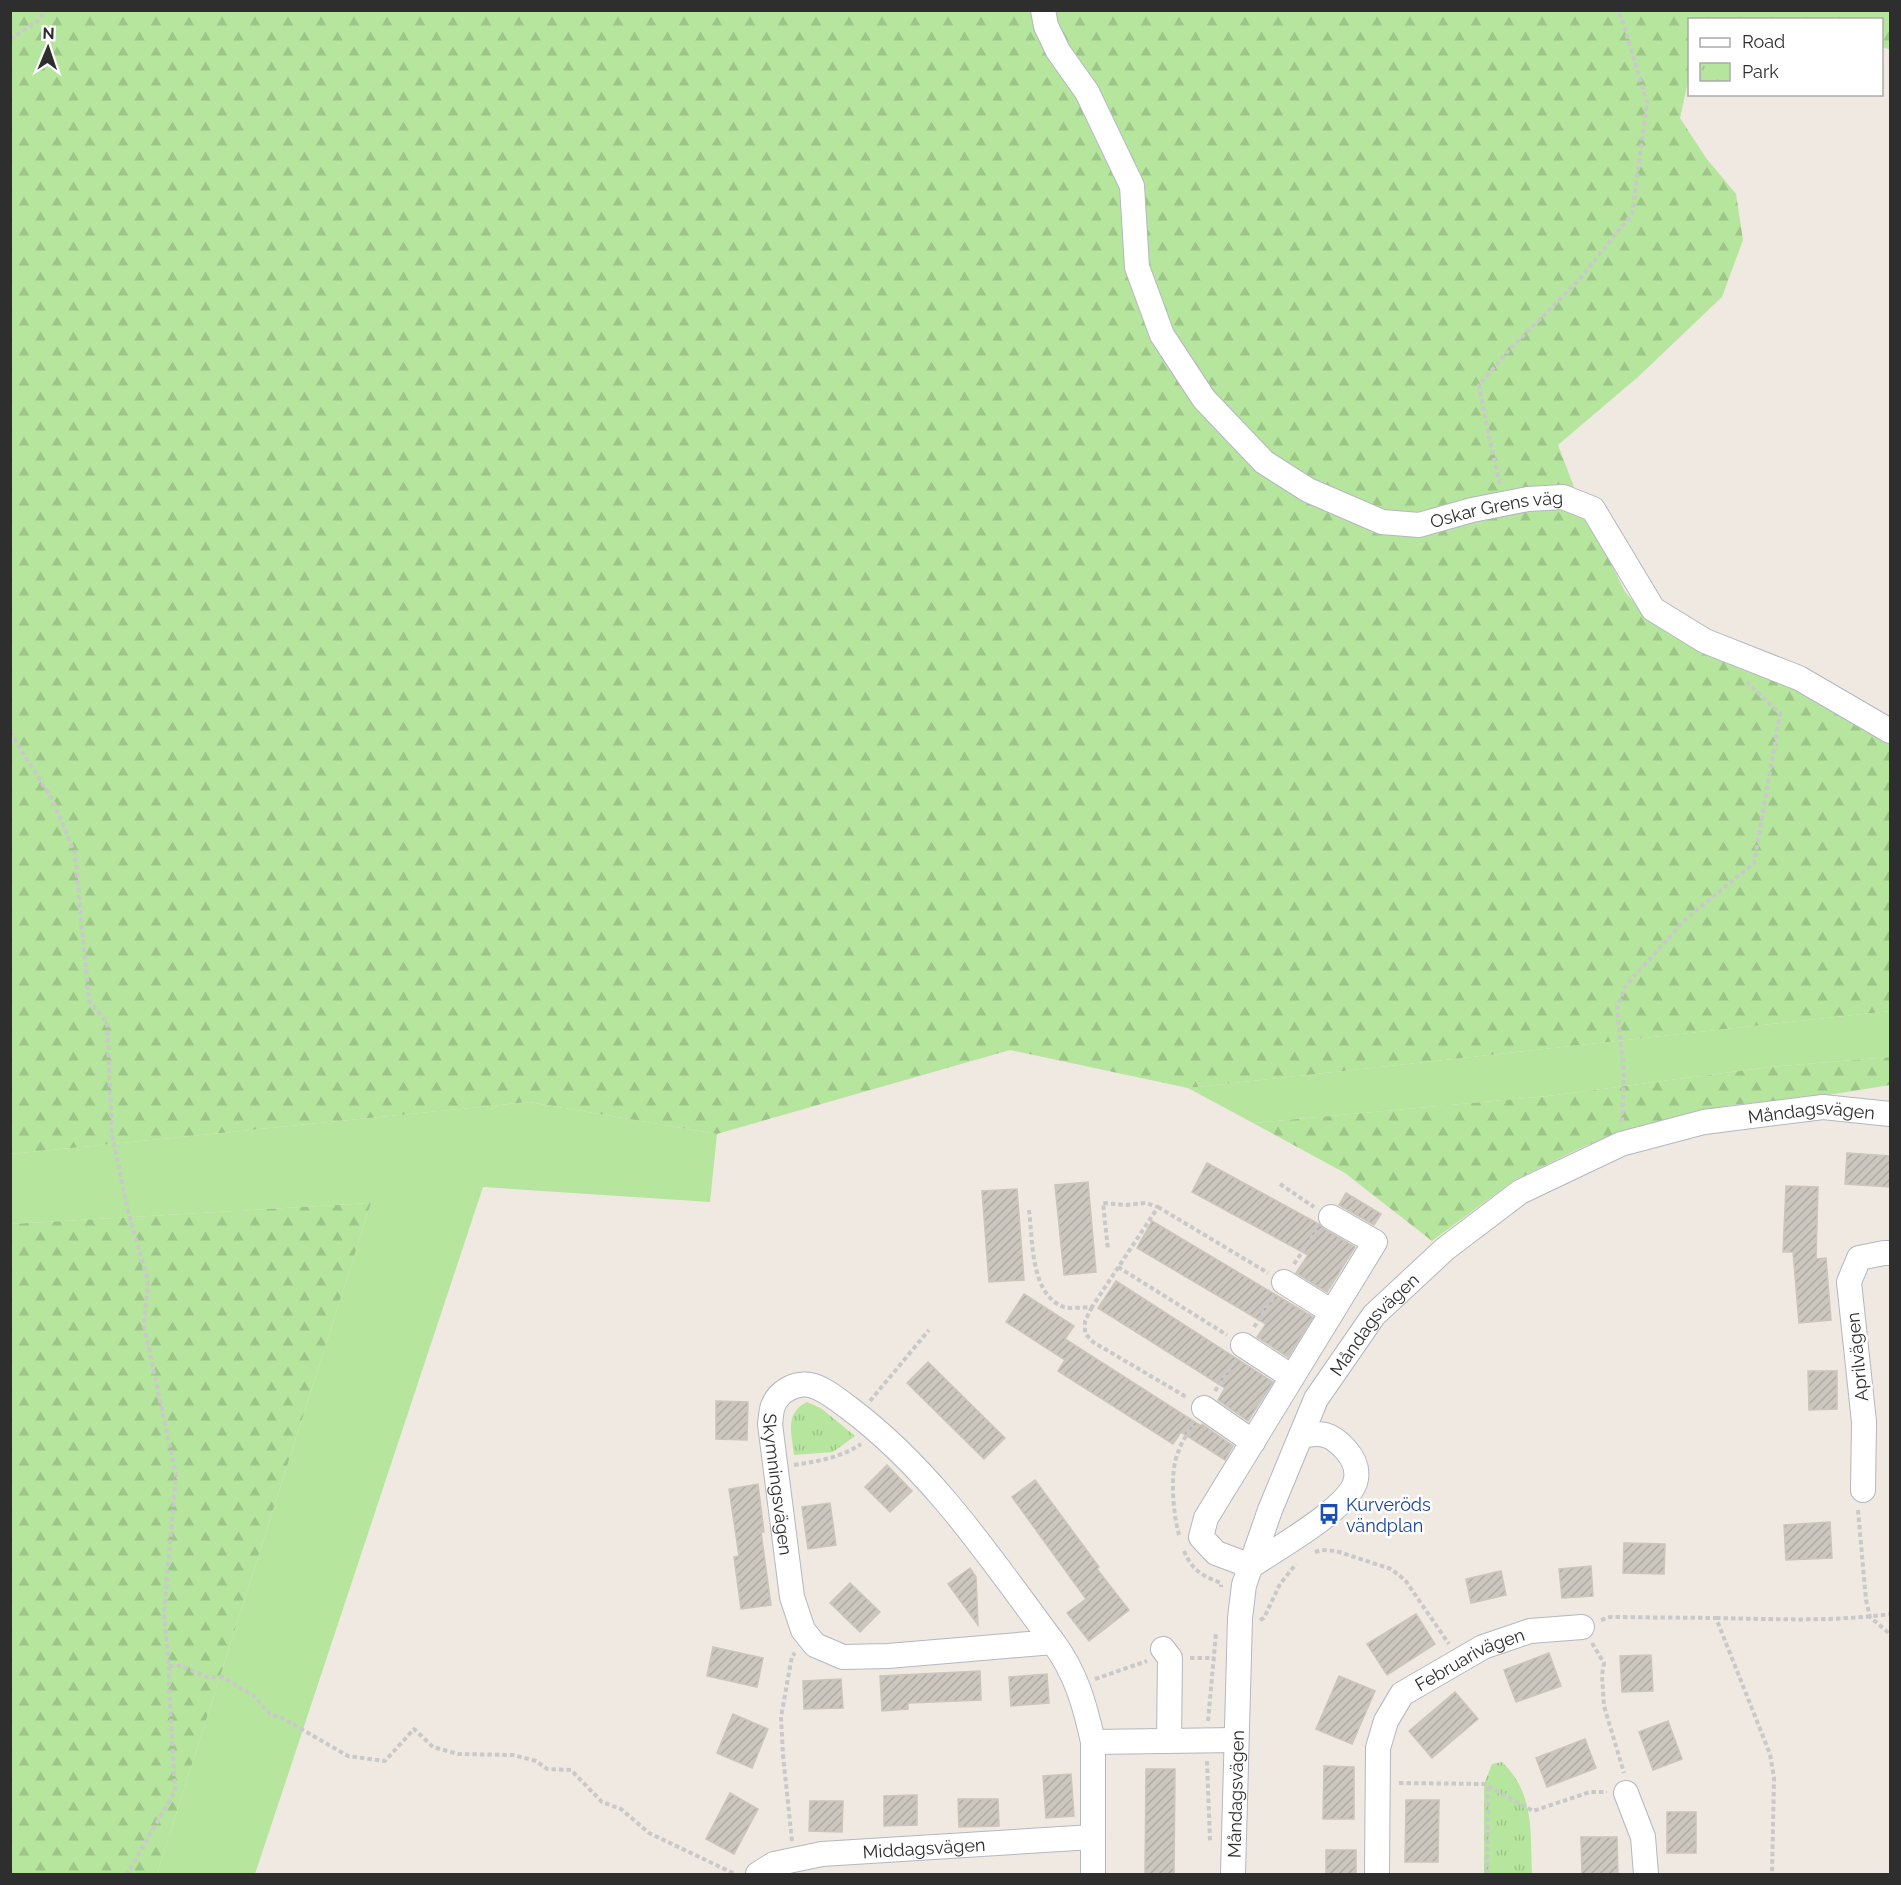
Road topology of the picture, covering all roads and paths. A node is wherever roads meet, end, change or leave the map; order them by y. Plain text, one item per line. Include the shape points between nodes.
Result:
1 (45, 10) edge
2 (1043, 10) edge
3 (1618, 10) edge
4 (10, 39) edge
5 (1505, 503) junction
6 (1738, 674) dead end
7 (1890, 731) edge
8 (10, 732) edge
9 (1890, 1114) edge
10 (1621, 1144) junction
11 (1158, 1207) junction
12 (1029, 1210) dead end
13 (1330, 1218) dead end
14 (1108, 1250) dead end
15 (1890, 1253) edge
16 (1118, 1267) junction
17 (1284, 1282) joint
18 (1092, 1307) junction
19 (1332, 1312) junction
20 (929, 1330) dead end
21 (1243, 1345) joint
22 (1292, 1377) junction
23 (1204, 1408) joint
24 (867, 1422) junction
25 (1301, 1436) junction
26 (1253, 1442) junction
27 (776, 1466) junction
28 (1863, 1490) joint
29 (1306, 1556) dead end
30 (1299, 1563) dead end
31 (1251, 1566) junction
32 (1890, 1614) edge
33 (1870, 1617) junction
34 (1240, 1618) junction
35 (1716, 1618) junction
36 (1582, 1627) junction
37 (1890, 1634) edge
38 (809, 1637) junction
39 (1053, 1642) junction
40 (1166, 1653) junction
41 (1214, 1658) dead end
42 (1460, 1660) junction
43 (170, 1666) junction
44 (1077, 1686) junction
45 (1169, 1740) junction
46 (1236, 1740) junction
47 (1093, 1742) junction
48 (1378, 1782) junction
49 (1488, 1786) junction
50 (1626, 1793) junction
51 (1093, 1837) junction
52 (793, 1860) junction
53 (127, 1875) edge
54 (735, 1875) edge
55 (758, 1875) edge
56 (1093, 1875) edge
57 (1233, 1875) edge
58 (1377, 1875) edge
59 (1487, 1875) edge
60 (1646, 1875) edge
61 (1772, 1875) edge

1 - 4 path via 39,20
2 - 5 street, Oskar Grens väg via 1058,51 1087,92 1132,186 1137,267 1161,335 1204,399 1264,462 1308,490 1382,522 1419,525
3 - 5 path via 1647,103 1632,214 1578,281 1479,385
5 - 7 street, Oskar Grens väg via 1563,496 1593,509 1653,609 1705,641 1799,678
6 - 10 path via 1780,714 1754,863 1686,919 1626,985 1617,1008 1624,1074
8 - 43 path via 53,801 75,854 89,1001 106,1022 112,1134 128,1212 148,1281 144,1326 176,1475 164,1614
9 - 10 street, Måndagsvägen via 1823,1107 1704,1122
10 - 25 street, Måndagsvägen via 1520,1192 1438,1256 1374,1315 1316,1399
11 - 14 path via 1146,1203 1103,1203
11 - 16 path
11 - 17 path
12 - 18 path via 1038,1282 1045,1294 1064,1307
13 - 19 street via 1375,1242
15 - 28 street, Aprilvägen via 1859,1258 1849,1282 1864,1422
16 - 18 path
16 - 21 path
17 - 19 street
18 - 23 path via 1085,1321 1085,1333 1093,1342
19 - 22 street
20 - 24 path
21 - 22 street
22 - 26 street
23 - 26 street
24 - 27 path via 868,1439 849,1452 824,1461
24 - 27 street, Skymningsvägen via 831,1395 811,1385 798,1384 783,1392 773,1405 770,1424
24 - 39 street, Skymningsvägen via 925,1477
25 - 31 street, Måndagsvägen
25 - 31 street via 1320,1432 1339,1442 1355,1461 1356,1479 1347,1498 1329,1514
26 - 31 street via 1206,1518 1201,1537 1216,1553
27 - 38 street, Skymningsvägen via 792,1596
28 - 33 path via 1858,1509
29 - 42 path via 1322,1550 1336,1551 1391,1569 1405,1580
30 - 34 path via 1280,1584 1264,1618
31 - 34 street, Måndagsvägen
32 - 33 path
33 - 35 path
33 - 37 path
34 - 46 street, Måndagsvägen
35 - 36 path via 1610,1617
35 - 61 path via 1770,1754 1774,1778
36 - 42 street, Februarivägen via 1530,1630
36 - 50 path via 1604,1663 1604,1706 1624,1767
38 - 39 street via 815,1646 843,1657
38 - 52 path via 792,1656 781,1717
39 - 44 street, Skymningsvägen
40 - 41 path
40 - 44 path
40 - 45 street
42 - 48 street, Februarivägen via 1402,1694 1386,1721 1378,1748
43 - 53 path via 176,1791
43 - 54 path via 182,1666 207,1677 222,1677 253,1695 270,1714 348,1756 385,1761 414,1729 433,1747 458,1754 513,1755 536,1761 547,1769 571,1770 602,1803 621,1809 649,1833
44 - 47 street, Skymningsvägen
45 - 46 street
45 - 47 street
46 - 57 street, Måndagsvägen
47 - 51 street
48 - 49 path
48 - 58 street, Februarivägen
49 - 50 path via 1533,1811 1590,1791
49 - 59 path
50 - 60 street via 1643,1837
51 - 52 street, Middagsvägen via 822,1854
51 - 56 street
52 - 55 street, Middagsvägen via 774,1864

